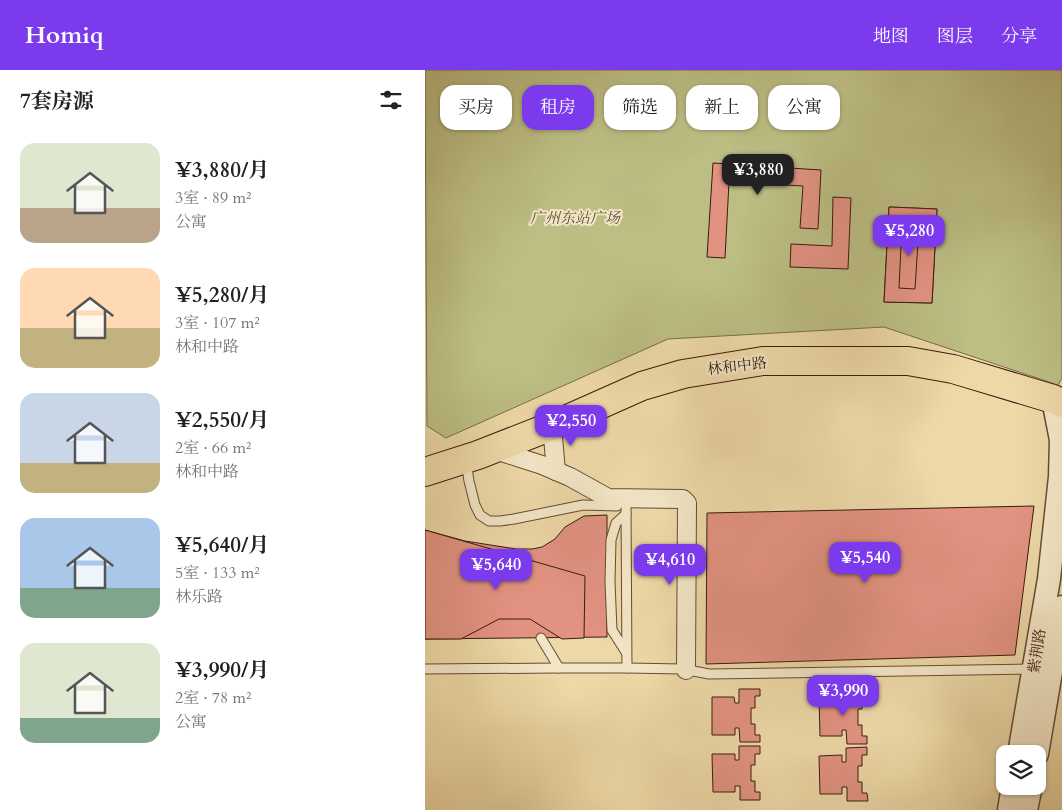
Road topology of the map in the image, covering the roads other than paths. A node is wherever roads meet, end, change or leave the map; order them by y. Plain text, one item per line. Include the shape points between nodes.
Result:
1 (1058, 401) edge
2 (552, 426) junction
3 (491, 449) junction
4 (466, 458) junction
5 (556, 471) junction
6 (425, 474) edge
7 (626, 506) junction
8 (1062, 607) edge
9 (541, 638) dead end
10 (627, 653) junction
11 (559, 668) junction
12 (627, 668) junction
13 (425, 669) edge
14 (686, 670) junction
15 (1043, 671) junction
16 (1022, 745) edge
17 (1038, 745) edge
18 (1012, 795) edge
19 (1029, 795) edge
20 (1009, 810) edge
21 (1026, 810) edge

1 - 2 main road, 林和中路 via 953,368 908,361 763,361 683,374 641,386
1 - 15 street, 紫荆路 via 1061,477 1049,579
2 - 3 main road, 林和中路
2 - 5 street
3 - 4 main road, 林和中路
3 - 5 street
4 - 6 main road, 林和中路
4 - 7 lane via 475,505 480,515 489,521 583,506
5 - 7 street
7 - 10 lane
7 - 10 lane via 611,540 610,582 613,630
7 - 14 street via 683,499 687,503
8 - 15 street, 紫荆路
9 - 11 lane
10 - 12 lane
11 - 12 lane
11 - 13 lane
12 - 14 lane
14 - 15 lane via 709,674
15 - 16 street, 紫荆路
15 - 17 street, 紫荆路
18 - 20 street
19 - 21 street

